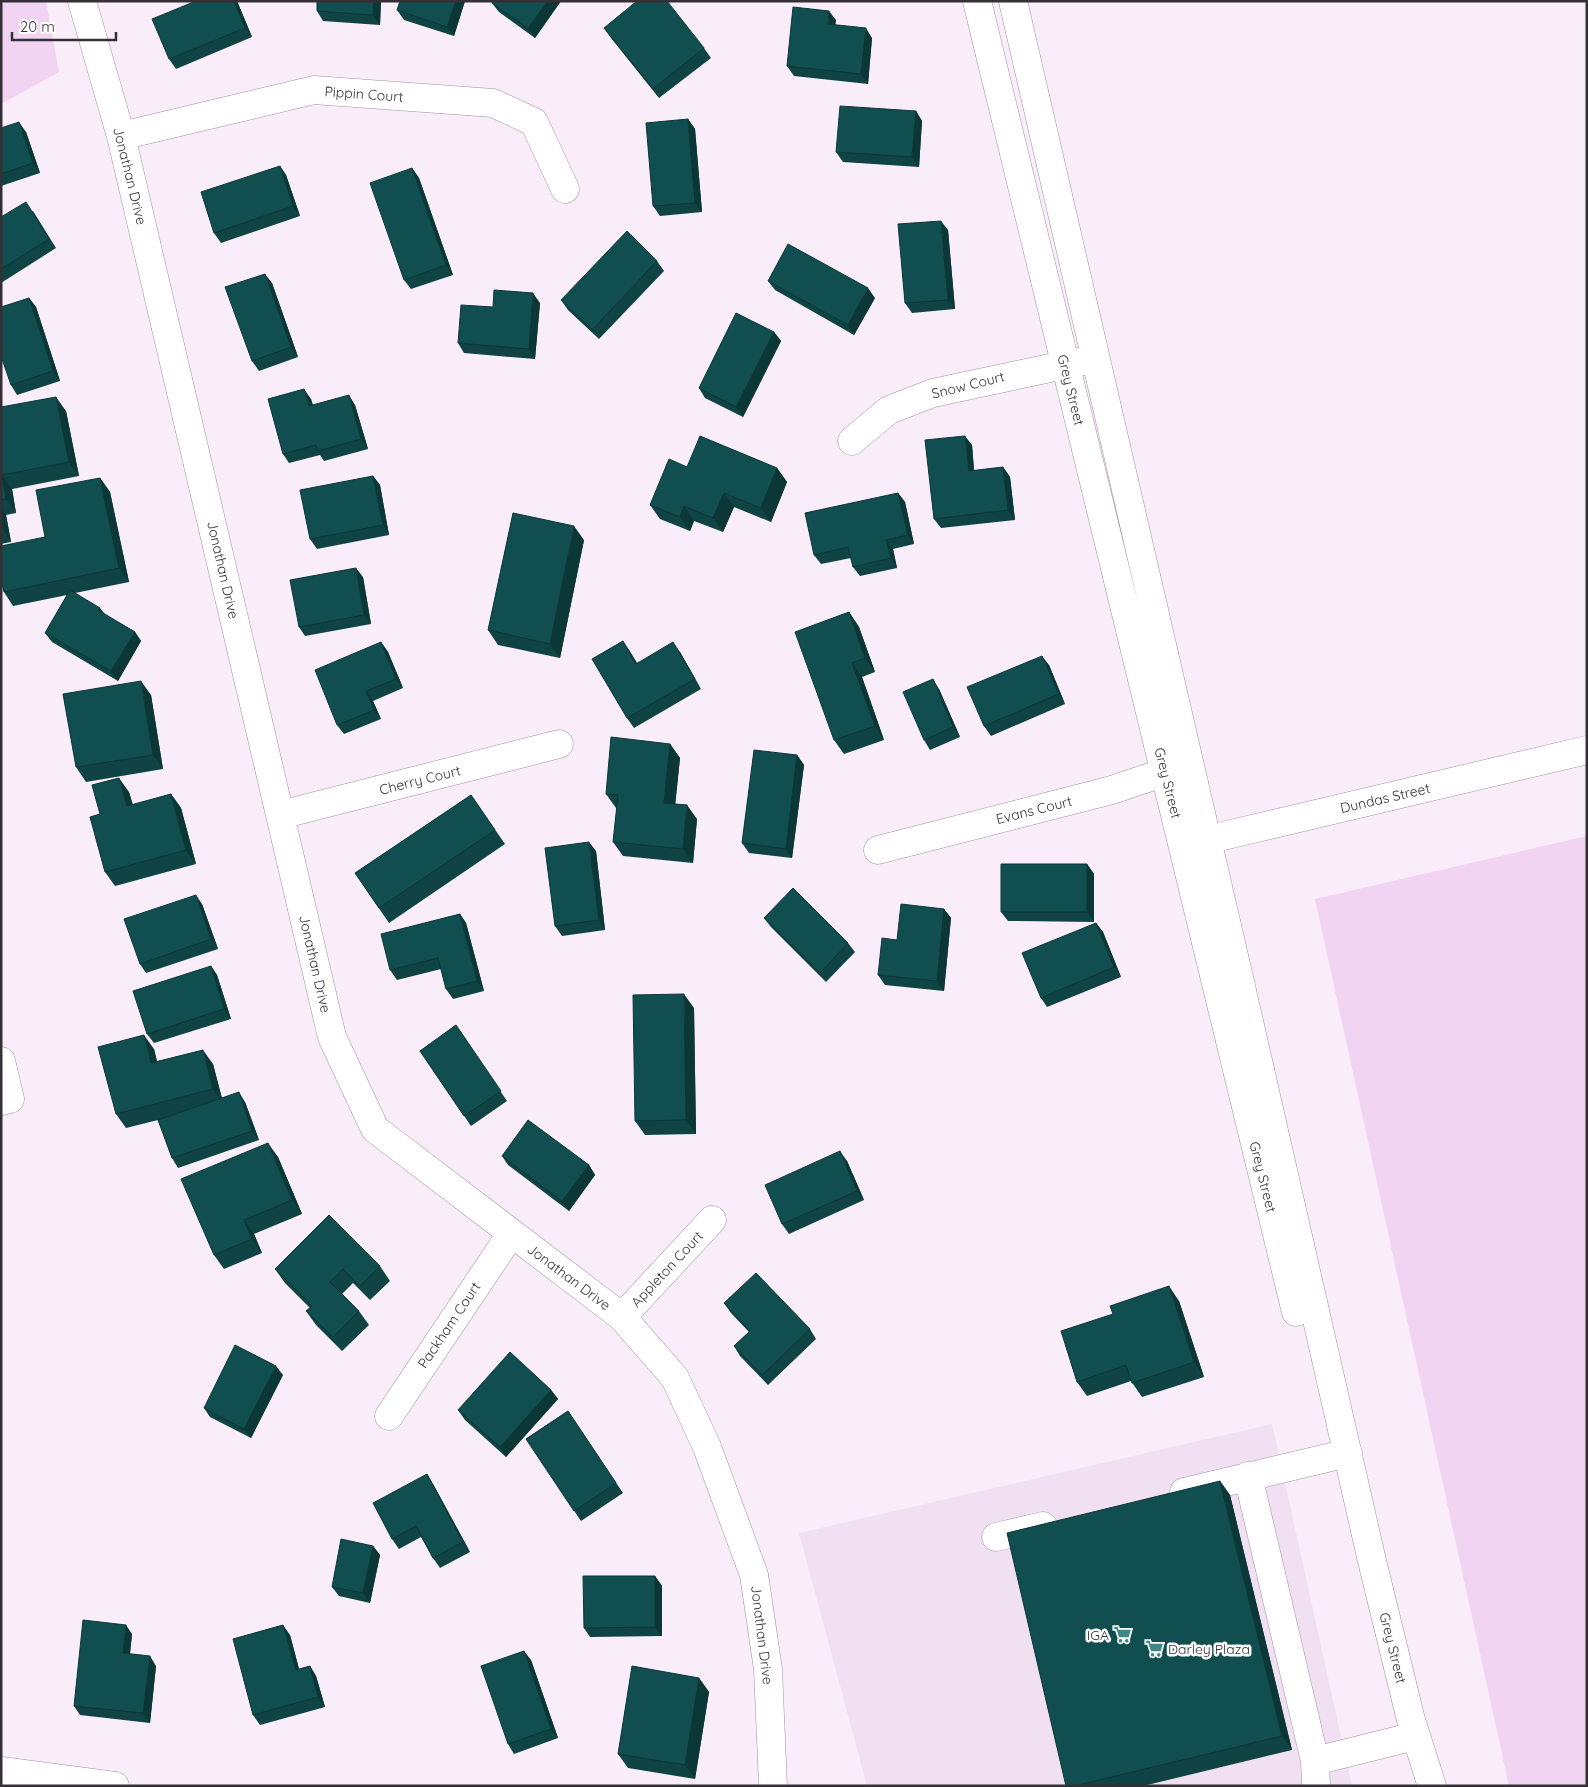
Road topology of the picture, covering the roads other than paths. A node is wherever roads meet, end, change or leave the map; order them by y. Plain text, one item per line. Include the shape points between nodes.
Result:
1 (82, 1) edge
2 (978, 1) edge
3 (1013, 1) edge
4 (121, 136) junction
5 (565, 189) dead end
6 (1095, 358) junction
7 (1064, 364) junction
8 (852, 441) dead end
9 (560, 744) dead end
10 (1587, 750) edge
11 (1177, 769) junction
12 (280, 815) junction
13 (1195, 843) junction
14 (878, 850) dead end
15 (1, 1061) edge
16 (1, 1101) edge
17 (712, 1220) dead end
18 (510, 1234) junction
19 (622, 1318) junction
20 (388, 1416) dead end
21 (1342, 1455) junction
22 (1248, 1476) junction
23 (1161, 1498) edge
24 (1064, 1521) edge
25 (996, 1537) dead end
26 (1415, 1736) junction
27 (1, 1771) edge
28 (1316, 1773) edge
29 (116, 1786) edge
30 (773, 1786) edge
31 (1422, 1786) edge
32 (1432, 1786) edge

1 - 4 street, Jonathan Drive
2 - 7 street, Grey Street
3 - 6 street, Grey Street
4 - 5 street, Pippin Court via 314,90 493,103 534,122
4 - 12 street, Jonathan Drive
6 - 7 street, Snow Court
6 - 11 street, Grey Street
7 - 8 street, Snow Court via 933,393 889,410
7 - 11 street, Grey Street
9 - 12 street, Cherry Court
10 - 13 street, Dundas Street
11 - 13 street, Grey Street
11 - 14 street, Evans Court via 1112,790
12 - 18 street, Jonathan Drive via 332,1037 375,1128
13 - 21 street, Grey Street via 1318,1400
15 - 16 street via 10,1098
17 - 19 street, Appleton Court
18 - 19 street, Jonathan Drive
18 - 20 street, Packham Court
19 - 30 street, Jonathan Drive via 674,1378 707,1447 754,1574 768,1669
21 - 22 street
21 - 26 street, Grey Street
22 - 23 street
22 - 28 street
24 - 25 street
26 - 28 street
26 - 31 street, Grey Street
26 - 32 street, Grey Street
27 - 29 street

